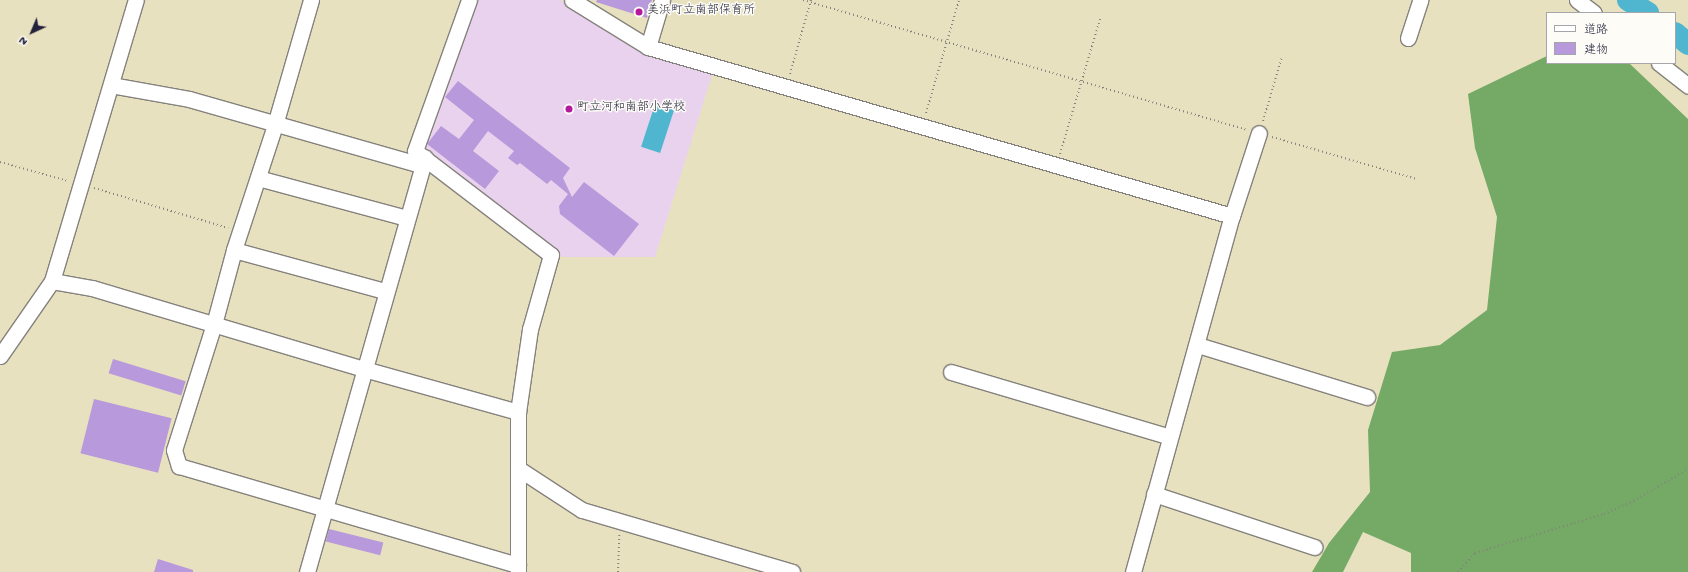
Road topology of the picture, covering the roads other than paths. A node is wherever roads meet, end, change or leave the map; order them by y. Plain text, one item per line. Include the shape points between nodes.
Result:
1 (135, 0) edge
2 (311, 0) edge
3 (469, 0) edge
4 (572, 0) edge
5 (662, 0) edge
6 (1420, 0) edge
7 (1577, 0) edge
8 (1593, 12) edge
9 (1408, 38) dead end
10 (648, 47) junction
11 (1660, 64) edge
12 (111, 85) junction
13 (1688, 86) edge
14 (275, 125) junction
15 (1259, 133) road end
16 (423, 161) junction
17 (258, 178) junction
18 (1232, 216) junction
19 (406, 218) junction
20 (234, 250) junction
21 (52, 281) junction
22 (385, 291) junction
23 (214, 324) junction
24 (1198, 345) junction
25 (0, 356) edge
26 (364, 369) junction
27 (951, 372) dead end
28 (1367, 397) dead end
29 (518, 412) junction
30 (1170, 437) junction
31 (519, 469) junction
32 (1154, 494) junction
33 (326, 510) junction
34 (1314, 546) dead end
35 (518, 569) edge
36 (307, 572) edge
37 (792, 572) edge
38 (1133, 572) edge

1 - 12 street
2 - 14 street
3 - 16 street via 415,151
4 - 10 street
5 - 10 street
6 - 9 street
7 - 8 street
10 - 18 street
11 - 13 street
12 - 14 street via 189,99
12 - 21 street
14 - 16 street
14 - 17 street
15 - 18 street
16 - 19 street
16 - 29 street via 551,255 530,329
17 - 19 street
17 - 20 street
18 - 24 street
19 - 22 street
20 - 22 street
20 - 23 street
21 - 23 street via 92,288
21 - 25 street
22 - 26 street
23 - 26 street
23 - 33 street via 174,450 178,466
24 - 28 street
24 - 30 street
26 - 29 street
26 - 33 street
27 - 30 street
29 - 31 street
30 - 32 street
31 - 35 street
31 - 37 street via 582,510
32 - 34 street
32 - 38 street
33 - 35 street
33 - 36 street

